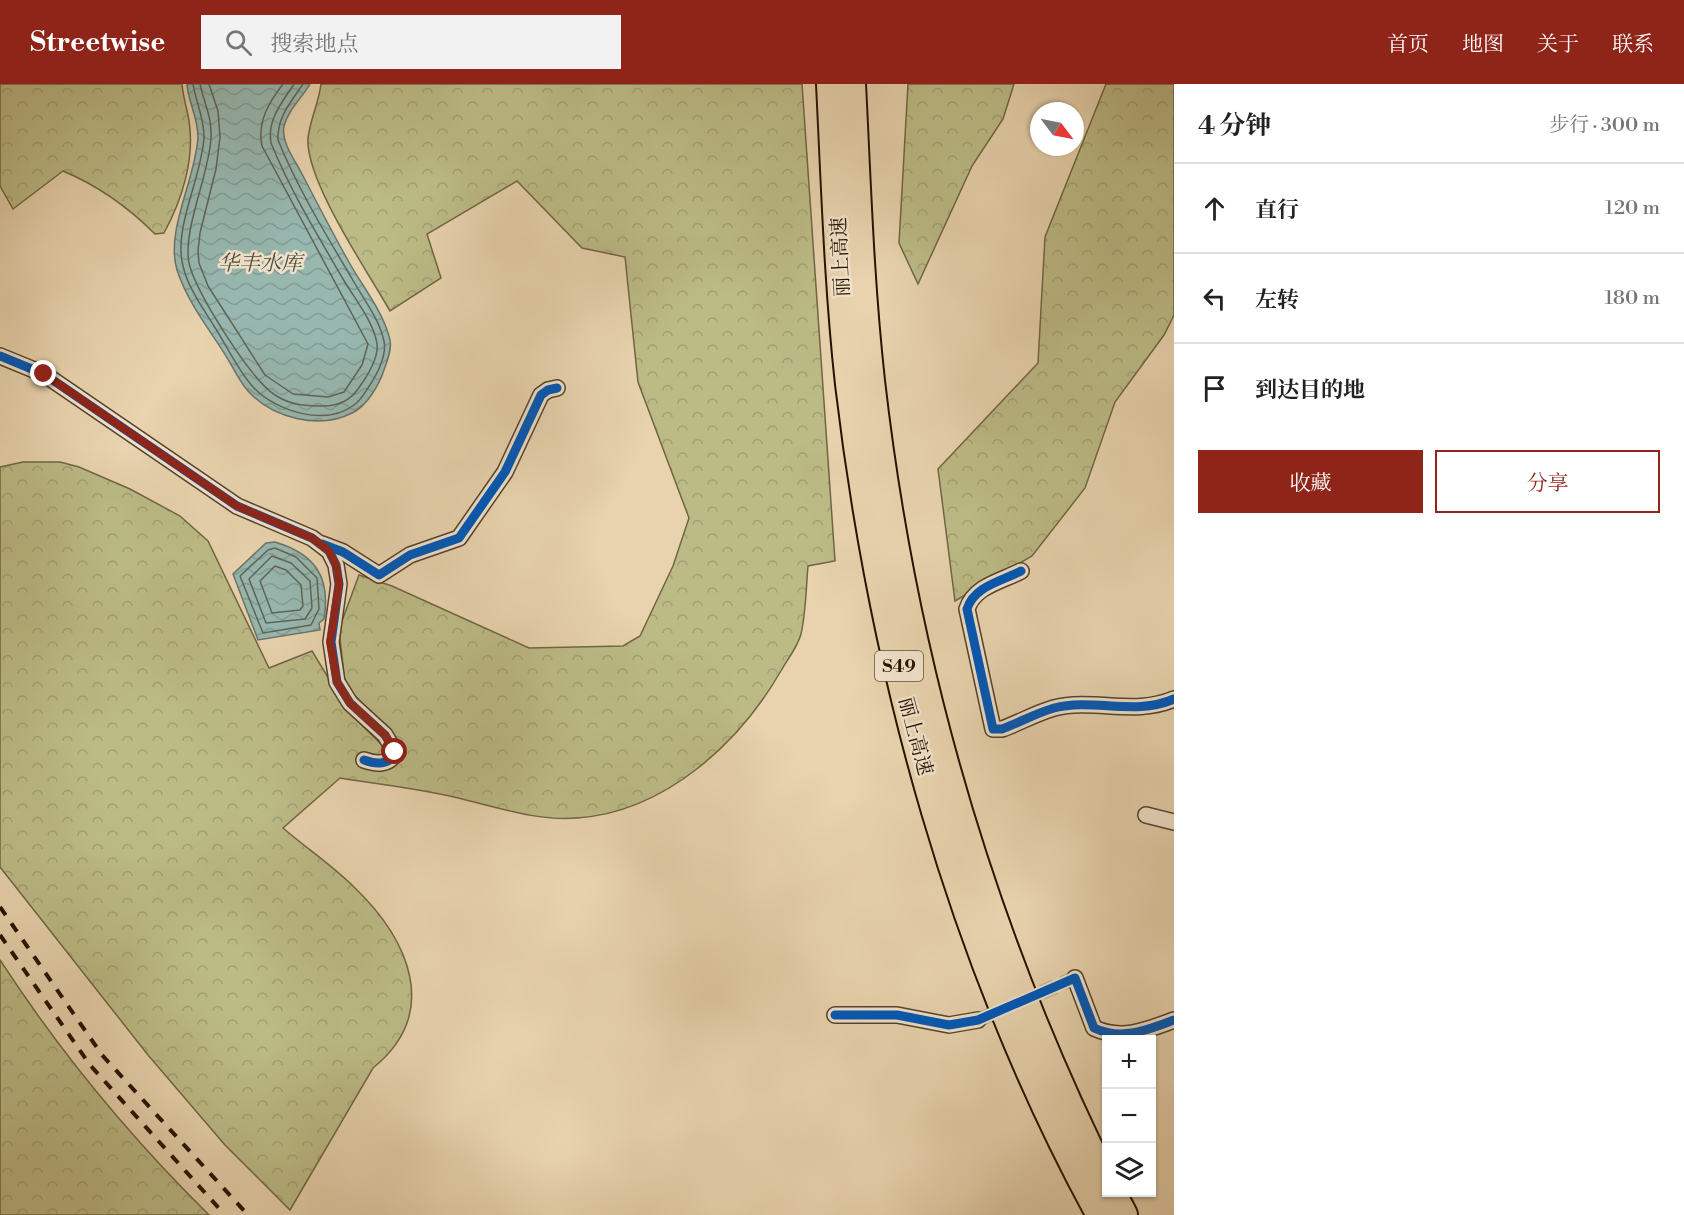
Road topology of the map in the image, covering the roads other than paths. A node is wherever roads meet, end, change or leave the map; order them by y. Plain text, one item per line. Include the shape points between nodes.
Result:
1 (831, 84) edge
2 (851, 84) edge
3 (0, 356) edge
4 (557, 388) dead end
5 (322, 544) junction
6 (1021, 571) dead end
7 (1174, 699) edge
8 (364, 760) dead end
9 (1146, 815) dead end
10 (1174, 822) edge
11 (1075, 978) dead end
12 (835, 1015) dead end
13 (978, 1020) tunnel mouth
14 (1174, 1020) edge
15 (1102, 1174) edge
16 (1114, 1197) edge
17 (1101, 1215) edge
18 (1124, 1215) edge

1 - 17 highway, 丽上高速 / S49 via 850,382 870,524 898,664 934,803 981,948 1033,1078
2 - 15 highway, 丽上高速 / S49 via 870,380 888,510 913,638 957,808 1004,951 1052,1070
3 - 5 street via 44,374 237,506
4 - 5 street via 541,395 505,472 459,538 410,555 379,575 343,552
5 - 8 street via 336,565 339,584 330,642 337,682 350,703 385,735 395,752 382,764
6 - 7 street via 983,589 967,609 993,729 1054,708 1130,708 1160,705
9 - 10 street
11 - 14 street via 1094,1028 1104,1033 1141,1032
12 - 13 street via 897,1016 949,1024
16 - 18 highway

